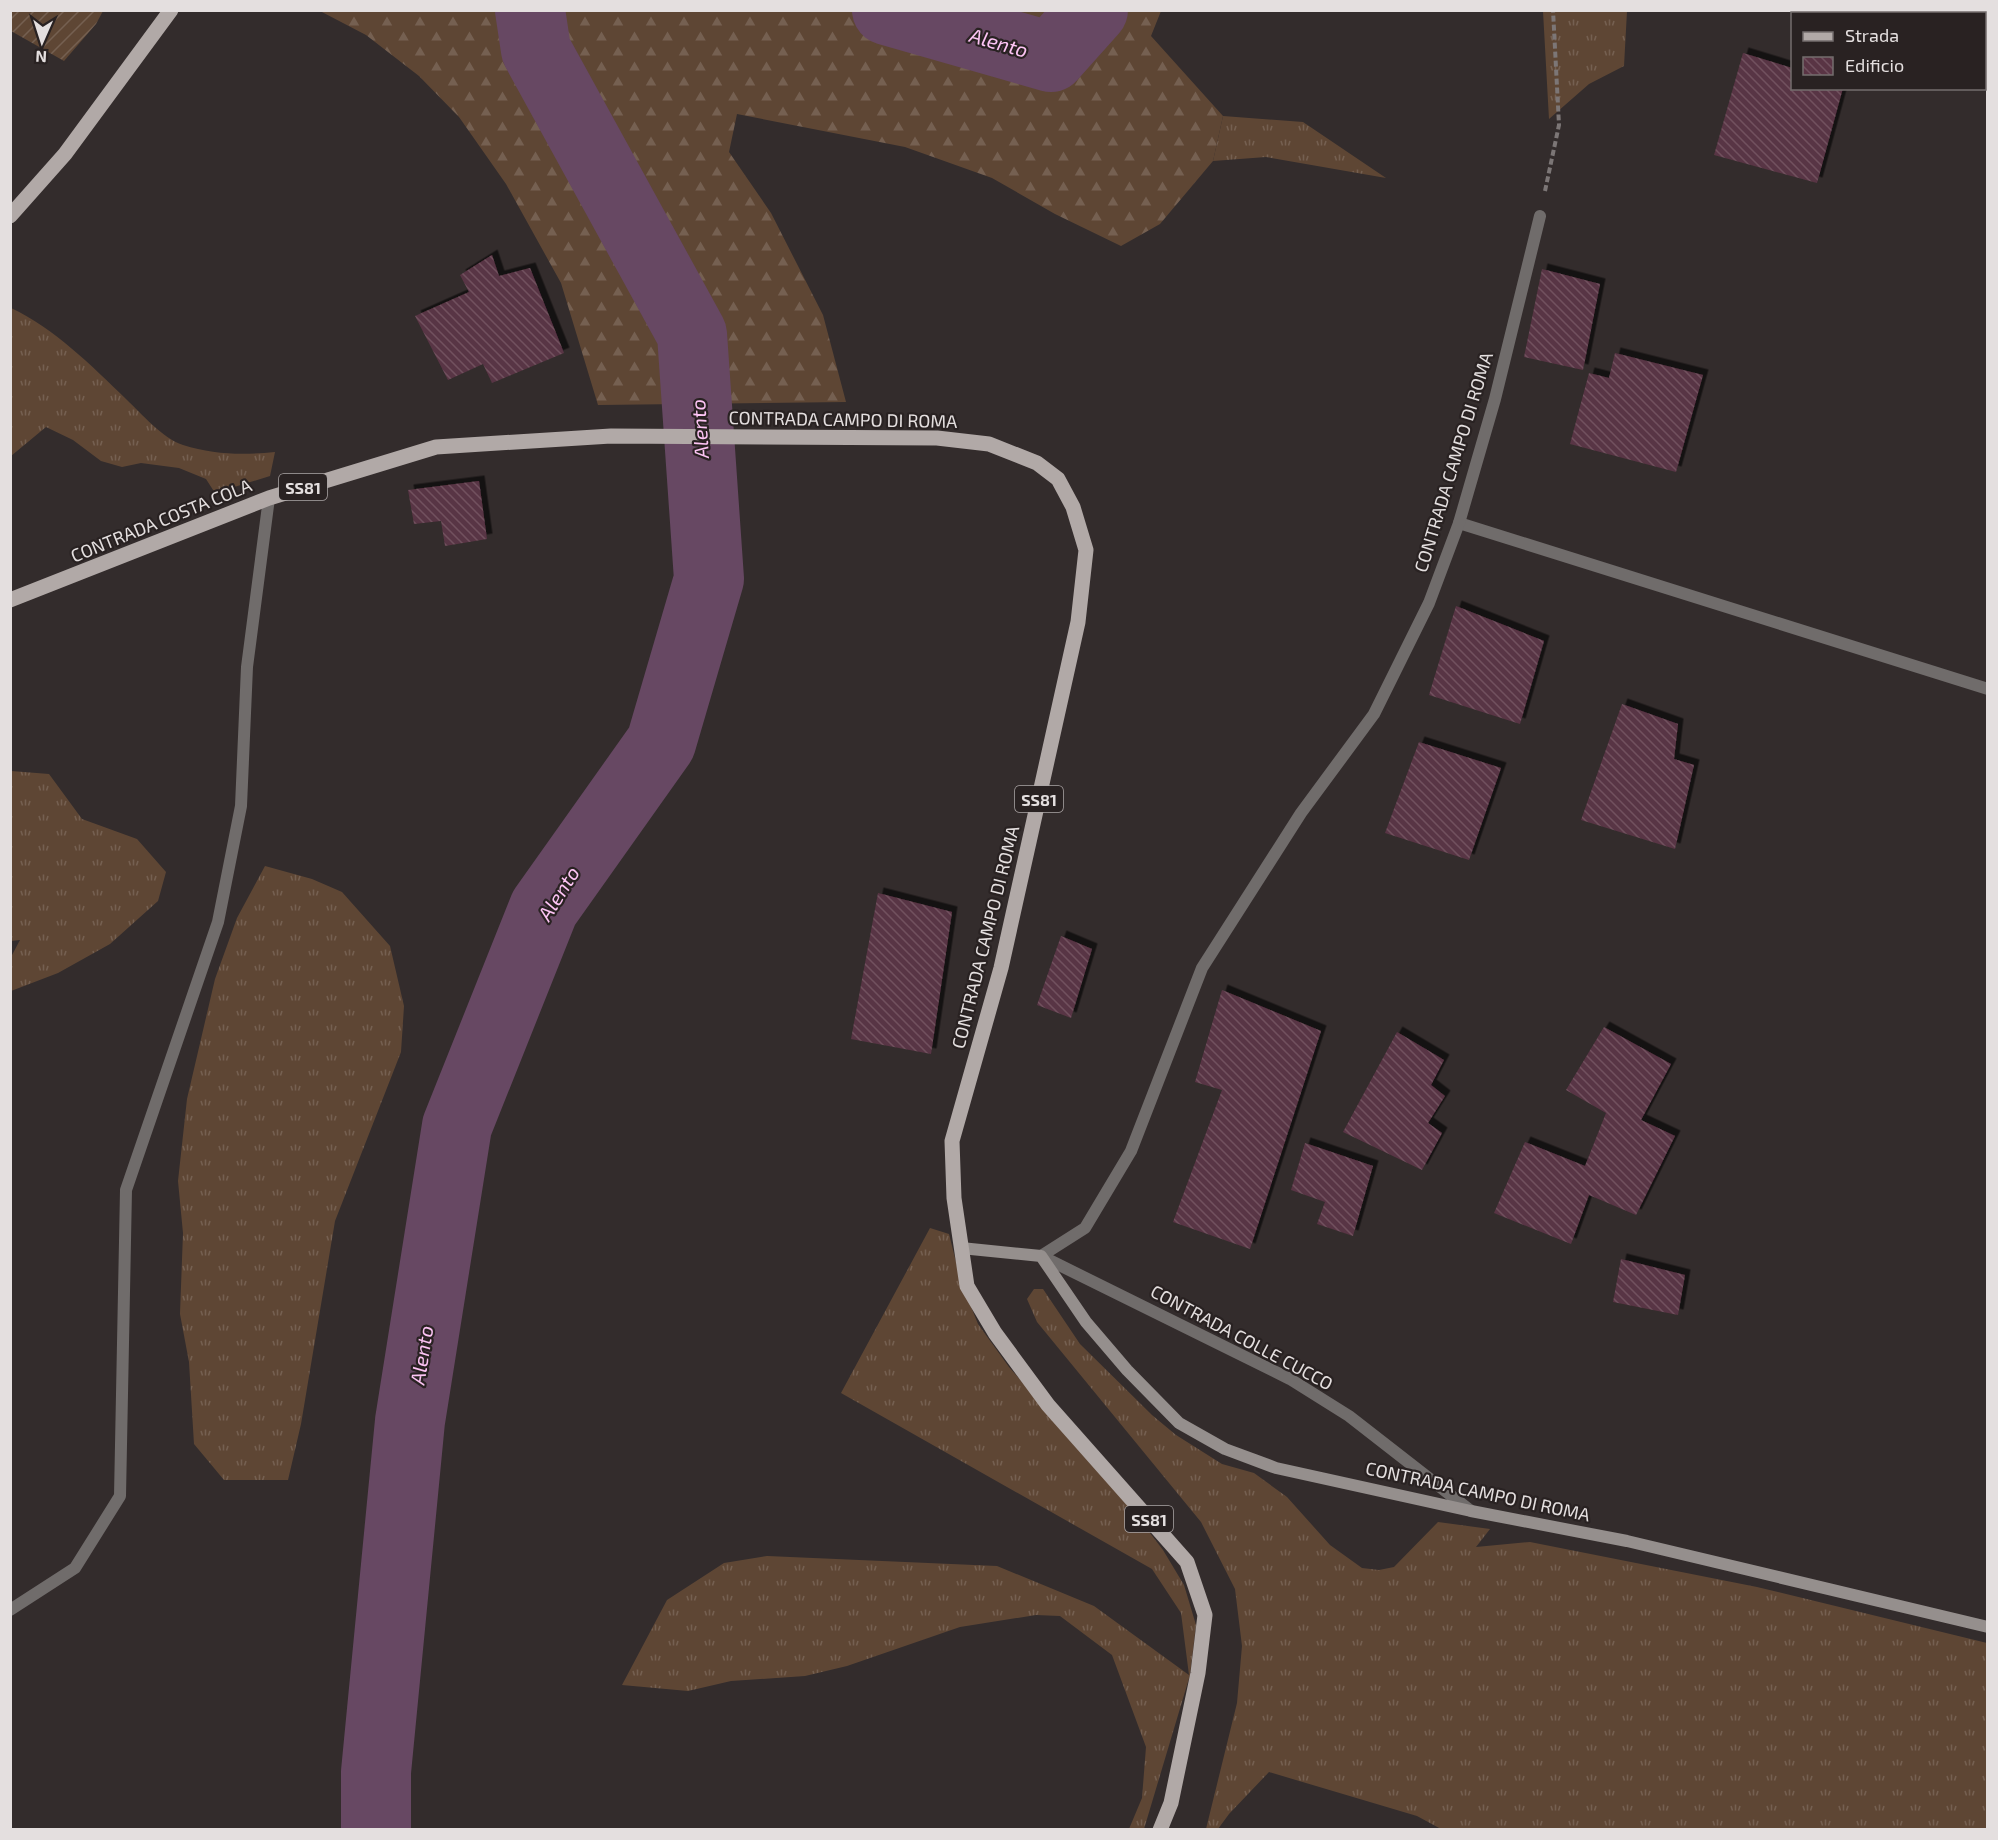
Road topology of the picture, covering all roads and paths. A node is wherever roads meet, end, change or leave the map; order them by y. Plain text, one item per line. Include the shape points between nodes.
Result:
1 (171, 10) edge
2 (1553, 10) edge
3 (10, 216) edge
4 (1540, 216) joint
5 (611, 436) joint
6 (269, 498) junction
7 (1459, 523) junction
8 (10, 600) edge
9 (1988, 689) edge
10 (962, 1248) junction
11 (1041, 1256) junction
12 (1471, 1511) junction
13 (10, 1610) edge
14 (1988, 1627) edge
15 (1160, 1830) edge

1 - 3 main road via 65,154
2 - 4 path via 1559,125
4 - 7 street, CONTRADA CAMPO DI ROMA via 1495,399
5 - 6 main road, CONTRADA COSTA COLA / SS81 via 436,447
5 - 10 main road, CONTRADA CAMPO DI ROMA / SS81 via 937,438 989,444 1037,463 1058,480 1073,507 1086,550 1078,622 1001,968 952,1141 954,1198
6 - 8 main road, CONTRADA COSTA COLA / SS81
6 - 13 street via 247,667 241,806 220,910 126,1190 120,1496 75,1568
7 - 9 street
7 - 11 street, CONTRADA CAMPO DI ROMA via 1429,603 1374,714 1301,813 1202,968 1131,1151 1085,1228
10 - 11 street
10 - 15 main road, SS81 via 967,1286 995,1333 1048,1405 1187,1562 1205,1616 1196,1683 1170,1803
11 - 12 street, CONTRADA COLLE CUCCO via 1290,1379 1348,1416
11 - 12 street, CONTRADA CAMPO DI ROMA via 1086,1322 1179,1423 1225,1449 1276,1468
12 - 14 street, CONTRADA CAMPO DI ROMA via 1627,1541

